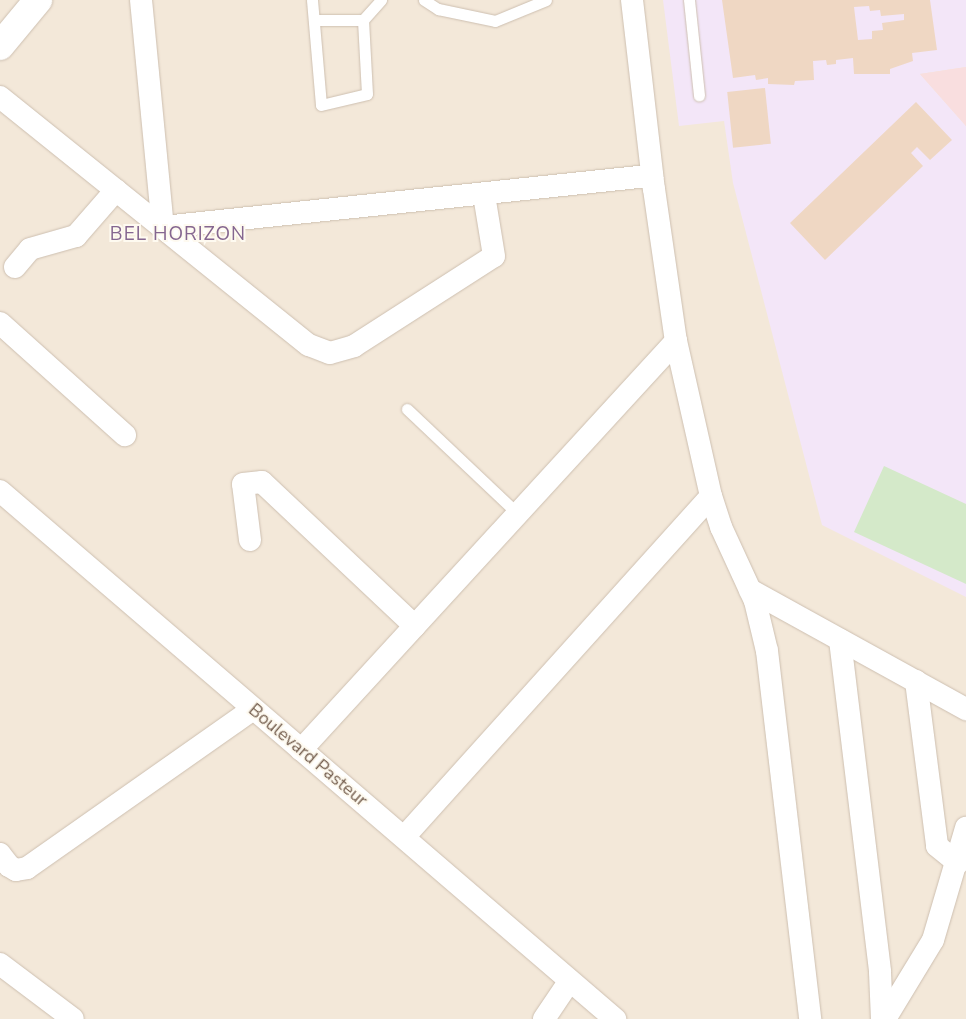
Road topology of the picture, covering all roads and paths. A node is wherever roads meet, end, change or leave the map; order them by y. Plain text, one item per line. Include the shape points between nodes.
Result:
1 (38, 0) edge
2 (141, 0) edge
3 (312, 0) edge
4 (381, 0) edge
5 (424, 0) edge
6 (546, 0) edge
7 (632, 0) edge
8 (689, 0) edge
9 (314, 20) junction
10 (363, 20) junction
11 (0, 46) edge
12 (699, 95) dead end
13 (0, 98) edge
14 (652, 176) junction
15 (116, 190) junction
16 (484, 195) junction
17 (163, 227) junction
18 (15, 267) dead end
19 (0, 323) edge
20 (676, 342) junction
21 (407, 409) dead end
22 (125, 435) dead end
23 (0, 491) edge
24 (711, 496) junction
25 (518, 514) junction
26 (250, 540) dead end
27 (750, 590) junction
28 (415, 626) junction
29 (840, 640) junction
30 (916, 681) junction
31 (253, 709) junction
32 (966, 709) edge
33 (301, 750) junction
34 (966, 828) edge
35 (405, 836) junction
36 (0, 854) edge
37 (958, 862) junction
38 (0, 964) edge
39 (569, 982) junction
40 (73, 1019) edge
41 (544, 1019) edge
42 (615, 1019) edge
43 (810, 1019) edge
44 (883, 1019) edge

1 - 11 main road
2 - 17 street
3 - 9 lane
4 - 10 lane
5 - 6 lane via 438,9 495,21
7 - 14 street
8 - 12 lane
9 - 10 lane
9 - 10 lane via 321,105 367,94
13 - 15 street
14 - 16 street
14 - 20 street
15 - 17 street
15 - 18 street via 76,236 30,249
16 - 17 street
16 - 17 street via 494,256 354,346 330,353 309,345
19 - 22 street
20 - 24 street
20 - 25 street
21 - 25 lane
23 - 31 street, Boulevard Pasteur
24 - 27 street via 721,527
24 - 35 street
25 - 28 street
26 - 28 street via 243,484 262,482
27 - 29 street
27 - 43 street via 767,651
28 - 33 street
29 - 30 street
29 - 44 street
30 - 32 street
30 - 37 street via 937,846
31 - 33 street, Boulevard Pasteur
31 - 36 street via 27,868 16,870
33 - 35 street, Boulevard Pasteur
34 - 37 street
35 - 39 street, Boulevard Pasteur
37 - 44 street via 933,940
38 - 40 street
39 - 41 street
39 - 42 street, Boulevard Pasteur

